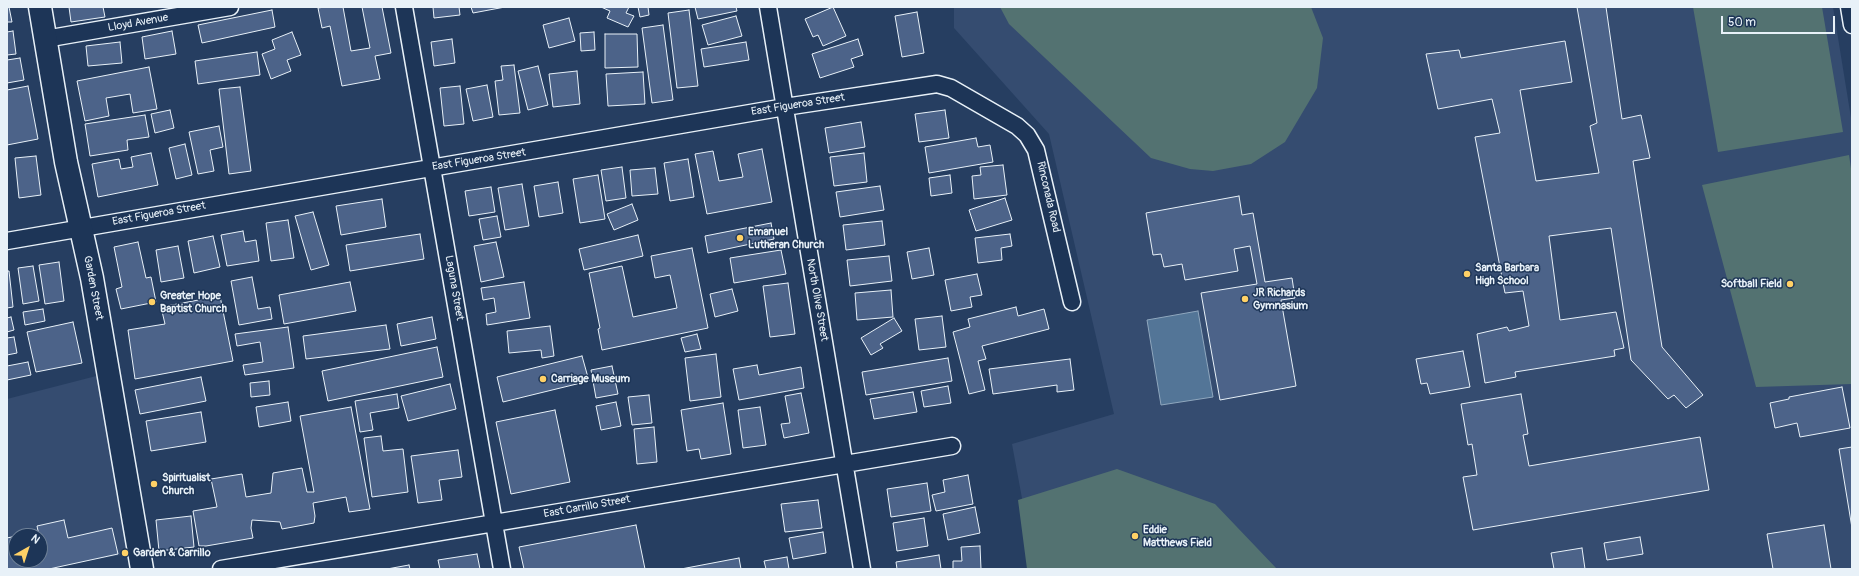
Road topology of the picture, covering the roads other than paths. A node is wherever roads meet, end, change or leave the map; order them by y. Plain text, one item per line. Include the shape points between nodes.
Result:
1 (40, 7) edge
2 (230, 7) edge
3 (404, 7) edge
4 (768, 7) edge
5 (1849, 7) edge
6 (1852, 26) edge
7 (45, 39) junction
8 (951, 88) joint
9 (784, 107) junction
10 (433, 167) junction
11 (80, 228) junction
12 (7, 241) edge
13 (1072, 302) dead end
14 (952, 446) dead end
15 (844, 463) junction
16 (494, 523) junction
17 (142, 569) edge
18 (221, 569) edge
19 (502, 569) edge
20 (862, 569) edge

1 - 7 main road, Garden Street
2 - 7 street, Lloyd Avenue
3 - 10 street, Laguna Street
4 - 9 street, North Olive Street
5 - 6 street
7 - 11 main road, Garden Street
8 - 9 street, East Figueroa Street via 937,84
8 - 13 street, Rinconada Road via 1017,126 1036,150
9 - 10 street, East Figueroa Street
9 - 15 street, North Olive Street
10 - 11 street, East Figueroa Street
10 - 16 street, Laguna Street
11 - 12 street, East Figueroa Street
11 - 17 main road, Garden Street via 95,293
14 - 15 street, East Carrillo Street
15 - 16 street, East Carrillo Street
15 - 20 street, North Olive Street
16 - 18 street, East Carrillo Street
16 - 19 street, Laguna Street

